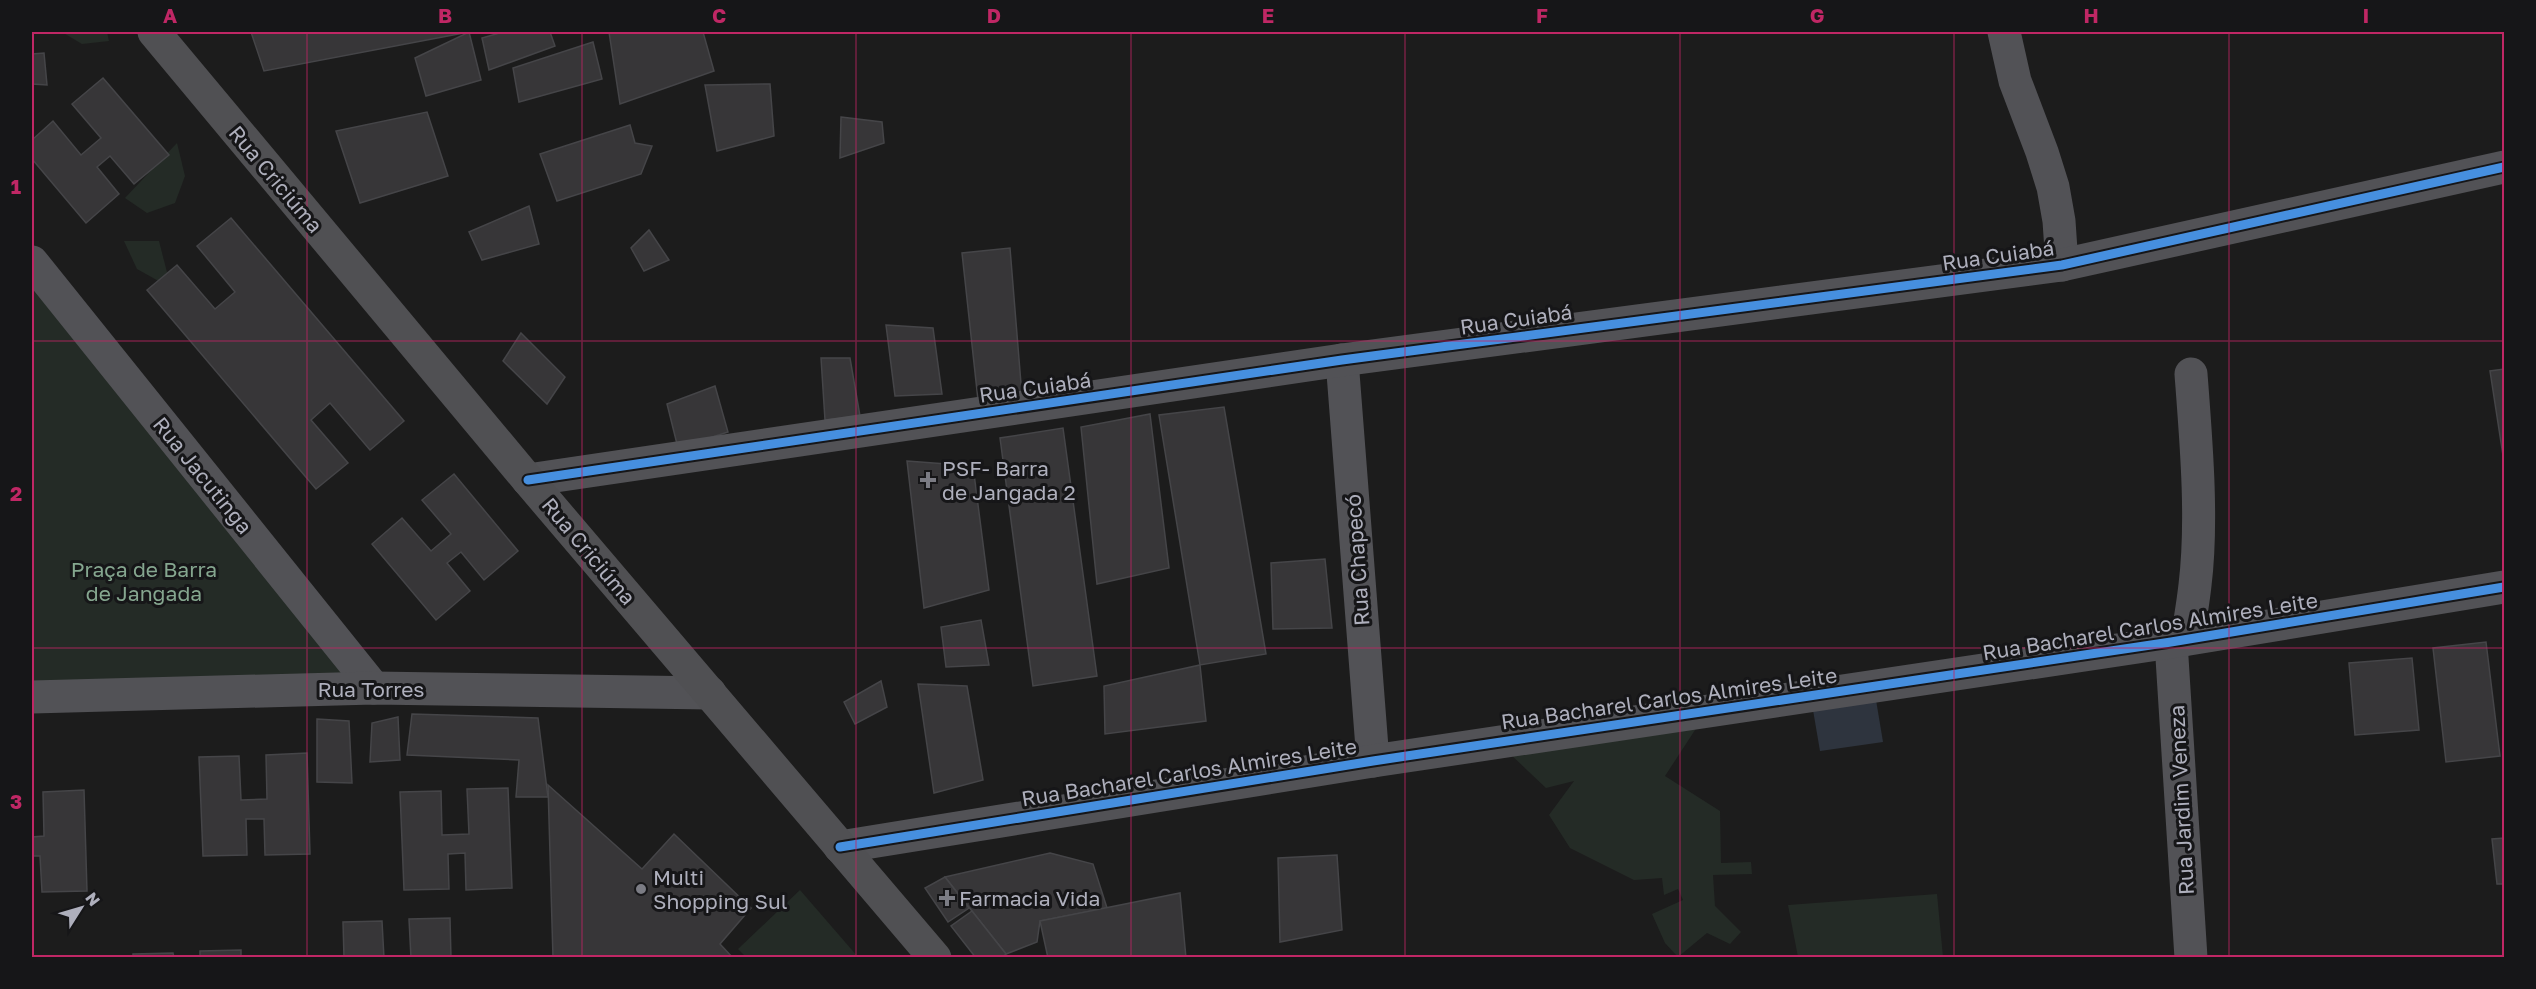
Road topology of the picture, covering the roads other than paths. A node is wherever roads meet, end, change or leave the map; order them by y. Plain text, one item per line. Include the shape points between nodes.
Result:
1 (154, 32) edge
2 (2004, 32) edge
3 (2505, 167) edge
4 (32, 262) edge
5 (2062, 265) junction
6 (1342, 360) junction
7 (2191, 374) dead end
8 (528, 480) junction
9 (2505, 587) edge
10 (2179, 641) junction
11 (374, 688) junction
12 (710, 693) junction
13 (32, 697) edge
14 (1373, 760) junction
15 (840, 847) junction
16 (936, 957) edge
17 (2190, 957) edge

1 - 8 main road, Rua Criciúma
2 - 5 street via 2015,81 2053,187
3 - 5 street, Rua Cuiabá
4 - 11 street, Rua Jacutinga
5 - 6 street, Rua Cuiabá
6 - 8 street, Rua Cuiabá
6 - 14 street, Rua Chapecó
7 - 10 street, Rua Jardim Veneza via 2196,584
8 - 12 main road, Rua Criciúma
9 - 10 street, Rua Bacharel Carlos Almires Leite
10 - 14 street, Rua Bacharel Carlos Almires Leite
10 - 17 street, Rua Jardim Veneza
11 - 12 street, Rua Torres
11 - 13 street, Rua Torres
12 - 15 main road, Rua Criciúma
14 - 15 street, Rua Bacharel Carlos Almires Leite
15 - 16 main road, Rua Criciúma

